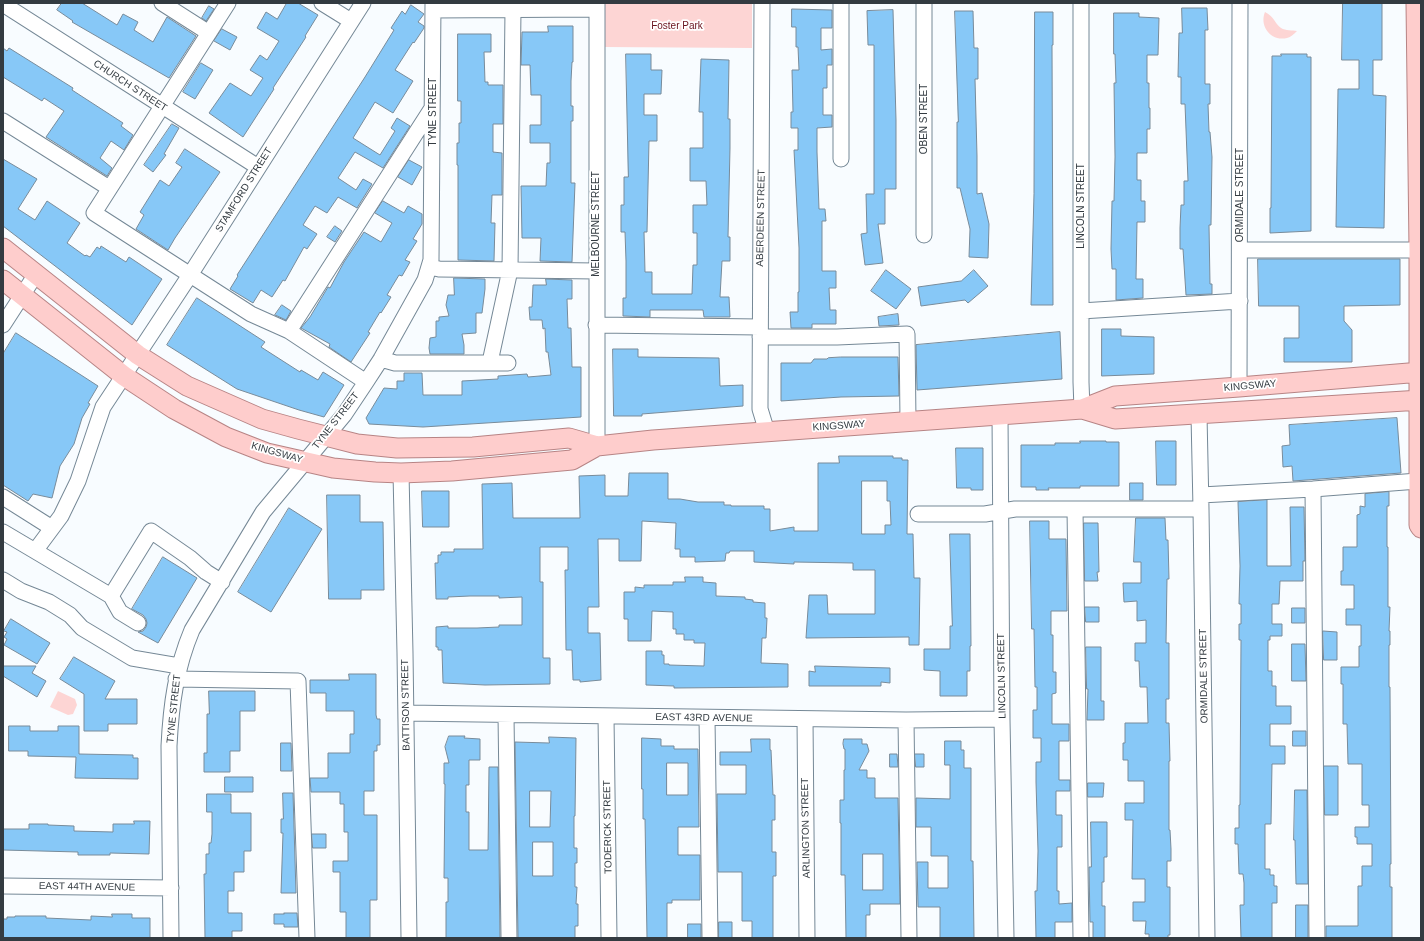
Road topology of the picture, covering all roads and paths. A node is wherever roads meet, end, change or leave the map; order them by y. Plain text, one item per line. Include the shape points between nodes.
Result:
1 (162, 3) edge
2 (228, 3) edge
3 (322, 3) edge
4 (363, 3) edge
5 (762, 3) edge
6 (841, 3) edge
7 (924, 3) edge
8 (1081, 3) edge
9 (1240, 3) edge
10 (1416, 3) edge
11 (3, 4) edge
12 (433, 6) edge
13 (597, 6) edge
14 (513, 10) junction
15 (351, 21) junction
16 (209, 33) junction
17 (162, 107) junction
18 (433, 108) junction
19 (3, 122) edge
20 (841, 160) dead end
21 (258, 167) junction
22 (109, 188) junction
23 (924, 235) dead end
24 (3, 248) edge
25 (1240, 250) junction
26 (1419, 250) junction
27 (430, 267) junction
28 (510, 270) junction
29 (596, 271) junction
30 (36, 274) junction
31 (190, 275) junction
32 (3, 280) edge
33 (22, 295) junction
34 (1240, 302) junction
35 (1081, 311) junction
36 (3, 325) edge
37 (596, 325) junction
38 (290, 331) junction
39 (760, 332) junction
40 (138, 355) junction
41 (381, 359) junction
42 (490, 362) junction
43 (508, 363) dead end
44 (1420, 372) edge
45 (124, 376) junction
46 (366, 382) junction
47 (1240, 387) junction
48 (1419, 400) edge
49 (1082, 409) junction
50 (1000, 414) junction
51 (1199, 415) junction
52 (908, 421) junction
53 (767, 432) junction
54 (325, 436) junction
55 (597, 446) junction
56 (304, 461) junction
57 (401, 473) junction
58 (1418, 481) junction
59 (1313, 489) junction
60 (3, 497) edge
61 (1201, 502) junction
62 (1075, 509) junction
63 (1000, 511) junction
64 (918, 514) dead end
65 (52, 528) junction
66 (1421, 528) edge
67 (3, 532) edge
68 (35, 551) junction
69 (3, 580) edge
70 (222, 582) junction
71 (111, 596) junction
72 (138, 623) dead end
73 (178, 672) junction
74 (406, 714) junction
75 (506, 715) junction
76 (606, 717) junction
77 (707, 718) junction
78 (805, 719) junction
79 (1002, 719) junction
80 (906, 720) junction
81 (3, 886) edge
82 (171, 888) junction
83 (171, 938) edge
84 (307, 938) edge
85 (409, 938) edge
86 (509, 938) edge
87 (609, 938) edge
88 (710, 938) edge
89 (807, 938) edge
90 (909, 938) edge
91 (1006, 938) edge
92 (1082, 938) edge
93 (1207, 938) edge
94 (1317, 938) edge

1 - 16 street
2 - 16 street
3 - 15 street
4 - 15 street, STAMFORD STREET
5 - 39 street, ABERDEEN STREET
6 - 20 street
7 - 23 street, OBEN STREET
8 - 35 street, LINCOLN STREET
9 - 25 street, ORMIDALE STREET
10 - 26 main road
11 - 17 street, CHURCH STREET
12 - 14 street
12 - 18 street, TYNE STREET
13 - 14 street
13 - 29 street, MELBOURNE STREET
14 - 28 street
15 - 21 street, STAMFORD STREET
16 - 17 street
17 - 21 street, CHURCH STREET
17 - 22 street
18 - 27 street, TYNE STREET
18 - 38 street
19 - 22 street
21 - 31 street, STAMFORD STREET
22 - 31 street via 94,212
24 - 30 main road, KINGSWAY
25 - 26 street
25 - 34 street, ORMIDALE STREET
26 - 44 main road
27 - 28 street
27 - 41 street, TYNE STREET
28 - 29 street
28 - 42 street
29 - 37 street, MELBOURNE STREET
30 - 33 street
30 - 40 main road, KINGSWAY
31 - 38 street via 251,314
31 - 40 street, STAMFORD STREET
32 - 33 main road, KINGSWAY
33 - 36 street
33 - 45 main road, KINGSWAY
34 - 35 street
34 - 47 street, ORMIDALE STREET
35 - 49 street, LINCOLN STREET
37 - 39 street
37 - 55 street, MELBOURNE STREET
38 - 46 street
39 - 52 street via 837,337 907,334
39 - 53 street, ABERDEEN STREET via 760,408
40 - 45 street, STAMFORD STREET
40 - 54 main road, KINGSWAY via 187,386 262,419
41 - 42 street via 395,363
41 - 46 street, TYNE STREET
42 - 43 street
44 - 47 main road, KINGSWAY
44 - 48 main road
45 - 56 main road, KINGSWAY via 174,409 226,437 267,453
45 - 65 street, STAMFORD STREET via 103,407 78,481 61,516
46 - 54 street, TYNE STREET via 344,415
47 - 49 main road, KINGSWAY via 1115,396
48 - 51 main road, KINGSWAY
48 - 58 main road
49 - 50 main road, KINGSWAY
49 - 51 main road, KINGSWAY via 1116,419
50 - 52 main road, KINGSWAY
50 - 63 street, LINCOLN STREET
51 - 61 street, ORMIDALE STREET
52 - 53 main road, KINGSWAY
53 - 55 main road, KINGSWAY
54 - 55 main road, KINGSWAY via 357,444 398,448 473,447 569,438
54 - 56 street, TYNE STREET
55 - 57 main road, KINGSWAY via 572,460 452,472
56 - 57 main road, KINGSWAY via 333,468
56 - 70 street, TYNE STREET via 263,512
57 - 74 street, BATTISON STREET
58 - 59 street
58 - 66 main road
59 - 61 street
59 - 94 street
60 - 65 street
61 - 62 street
61 - 93 street, ORMIDALE STREET
62 - 63 street
62 - 92 street
63 - 64 street via 985,514
63 - 79 street, LINCOLN STREET
65 - 68 street, STAMFORD STREET
67 - 68 street
68 - 71 street
69 - 73 street via 21,591 49,602 70,615 82,628 132,658
70 - 71 street via 151,530
70 - 73 street, TYNE STREET via 192,630
71 - 72 street via 120,612
73 - 82 street, TYNE STREET via 171,718 170,746
73 - 84 street via 298,681
74 - 75 street, EAST 43RD AVENUE
74 - 85 street, BATTISON STREET
75 - 76 street, EAST 43RD AVENUE
75 - 86 street
76 - 77 street, EAST 43RD AVENUE
76 - 87 street, TODERICK STREET
77 - 78 street, EAST 43RD AVENUE
77 - 88 street
78 - 80 street, EAST 43RD AVENUE
78 - 89 street, ARLINGTON STREET
79 - 80 street, EAST 43RD AVENUE
79 - 91 street, LINCOLN STREET
80 - 90 street
81 - 82 street, EAST 44TH AVENUE
82 - 83 street, TYNE STREET

